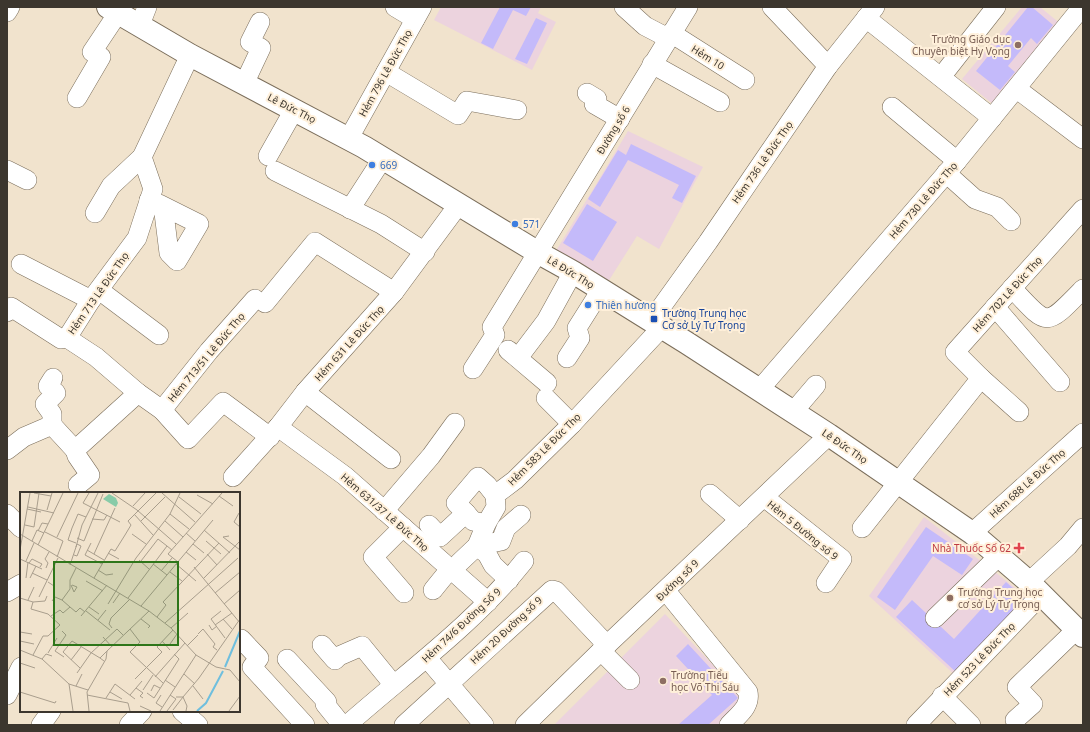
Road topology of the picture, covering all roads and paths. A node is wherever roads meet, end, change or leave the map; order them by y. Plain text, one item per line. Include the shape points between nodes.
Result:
1 (10, 7) edge
2 (395, 7) edge
3 (624, 7) edge
4 (688, 7) edge
5 (772, 7) edge
6 (996, 7) edge
7 (113, 10) edge
8 (7, 12) edge
9 (871, 12) edge
10 (419, 13) edge
11 (143, 16) edge
12 (1079, 20) edge
13 (260, 22) dead end
14 (669, 36) junction
15 (190, 55) junction
16 (652, 64) junction
17 (828, 66) junction
18 (386, 72) junction
19 (941, 77) junction
20 (744, 80) dead end
21 (244, 84) junction
22 (1017, 89) junction
23 (586, 93) dead end
24 (77, 98) dead end
25 (720, 102) dead end
26 (892, 108) dead end
27 (294, 110) junction
28 (517, 110) dead end
29 (992, 118) junction
30 (620, 119) junction
31 (349, 138) junction
32 (1083, 139) edge
33 (142, 157) junction
34 (383, 158) junction
35 (952, 167) junction
36 (7, 170) edge
37 (27, 180) dead end
38 (459, 204) junction
39 (350, 209) junction
40 (96, 213) dead end
41 (1082, 213) edge
42 (1011, 221) dead end
43 (425, 252) junction
44 (537, 252) junction
45 (21, 264) dead end
46 (573, 272) junction
47 (1012, 288) junction
48 (1083, 289) edge
49 (601, 290) junction
50 (394, 292) junction
51 (95, 295) junction
52 (995, 307) junction
53 (7, 312) edge
54 (657, 324) junction
55 (160, 335) dead end
56 (67, 338) junction
57 (567, 358) dead end
58 (473, 369) dead end
59 (54, 378) dead end
60 (981, 378) junction
61 (1060, 382) dead end
62 (816, 385) dead end
63 (759, 390) junction
64 (305, 392) junction
65 (138, 393) junction
66 (162, 410) junction
67 (793, 412) junction
68 (1019, 412) dead end
69 (455, 423) dead end
70 (572, 424) junction
71 (52, 425) junction
72 (274, 432) junction
73 (1083, 433) edge
74 (829, 435) junction
75 (9, 444) edge
76 (75, 450) junction
77 (390, 458) dead end
78 (233, 477) dead end
79 (899, 483) junction
80 (78, 485) dead end
81 (710, 494) dead end
82 (495, 496) junction
83 (764, 497) junction
84 (461, 508) junction
85 (384, 511) junction
86 (7, 514) edge
87 (521, 515) dead end
88 (740, 520) junction
89 (486, 524) junction
90 (429, 525) dead end
91 (20, 527) edge
92 (403, 527) junction
93 (862, 528) dead end
94 (1083, 528) edge
95 (972, 533) junction
96 (477, 546) junction
97 (1000, 555) junction
98 (524, 562) dead end
99 (455, 566) junction
100 (509, 580) junction
101 (826, 583) dead end
102 (20, 585) edge
103 (1036, 588) junction
104 (433, 590) dead end
105 (666, 591) junction
106 (7, 592) edge
107 (404, 593) dead end
108 (488, 602) junction
109 (935, 618) dead end
110 (1080, 633) edge
111 (241, 639) dead end
112 (322, 646) dead end
113 (604, 648) junction
114 (7, 658) edge
115 (427, 658) junction
116 (287, 659) dead end
117 (20, 664) edge
118 (20, 667) edge
119 (630, 680) dead end
120 (393, 684) junction
121 (448, 684) junction
122 (7, 695) edge
123 (942, 696) junction
124 (50, 712) edge
125 (141, 712) edge
126 (183, 712) edge
127 (1015, 720) dead end
128 (41, 725) edge
129 (129, 725) edge
130 (198, 725) edge
131 (305, 725) edge
132 (342, 725) edge
133 (347, 725) edge
134 (404, 725) edge
135 (484, 725) edge
136 (525, 725) edge
137 (729, 725) edge
138 (916, 725) edge
139 (971, 725) edge

1 - 8 street
2 - 10 street
3 - 14 street, Hẻm 10 via 646,26
4 - 14 street, Đường số 6
5 - 17 street
6 - 19 street
7 - 11 main road, Lê Đức Thọ
7 - 24 street via 92,52 101,57
9 - 17 street, Hẻm 736 Lê Đức Thọ
9 - 19 street
10 - 18 street, Hẻm 796 Lê Đức Thọ
11 - 15 main road, Lê Đức Thọ
12 - 22 street, Hẻm 730 Lê Đức Thọ
13 - 21 street via 250,42 261,48
14 - 16 street, Đường số 6
14 - 20 street, Hẻm 10
15 - 21 main road, Lê Đức Thọ
15 - 33 street
16 - 25 street
16 - 30 street, Đường số 6
17 - 54 street, Hẻm 736 Lê Đức Thọ via 708,242
18 - 28 street via 458,115 467,101
18 - 31 street, Hẻm 796 Lê Đức Thọ
19 - 29 street
21 - 27 main road, Lê Đức Thọ
22 - 29 street, Hẻm 730 Lê Đức Thọ
22 - 32 street
23 - 30 street via 597,99 594,104
26 - 35 street
27 - 31 main road, Lê Đức Thọ
27 - 39 street via 272,164
29 - 35 street, Hẻm 730 Lê Đức Thọ
30 - 44 street, Đường số 6
31 - 34 main road, Lê Đức Thọ
33 - 40 street via 111,186
33 - 51 street, Hẻm 713 Lê Đức Thọ via 153,189 154,202 137,238
34 - 38 main road, Lê Đức Thọ
34 - 39 street
35 - 42 street via 975,199 997,207
35 - 63 street, Hẻm 730 Lê Đức Thọ
36 - 37 street
38 - 43 street, Hẻm 631 Lê Đức Thọ
38 - 44 main road, Lê Đức Thọ
39 - 43 street via 381,224
41 - 47 street, Hẻm 702 Lê Đức Thọ
43 - 50 street, Hẻm 631 Lê Đức Thọ
44 - 46 main road, Lê Đức Thọ
44 - 58 street, Đường số 6 via 492,327 495,335
45 - 51 street
46 - 49 main road, Lê Đức Thọ
46 - 70 street via 546,321 513,354
47 - 48 street via 1037,315 1045,319 1054,317
47 - 52 street, Hẻm 702 Lê Đức Thọ
49 - 54 main road, Lê Đức Thọ
49 - 57 street via 577,328 580,338
50 - 64 street, Hẻm 631 Lê Đức Thọ
50 - 66 street, Hẻm 713/51 Lê Đức Thọ via 352,263 315,242 209,352
51 - 55 street
51 - 56 street, Hẻm 713 Lê Đức Thọ
52 - 60 street, Hẻm 702 Lê Đức Thọ via 956,352
52 - 61 street
53 - 56 street via 11,307 61,339
54 - 63 main road, Lê Đức Thọ
54 - 70 street, Hẻm 583 Lê Đức Thọ
56 - 65 street, Hẻm 713 Lê Đức Thọ via 96,357
59 - 71 street via 48,386 56,393 45,404 52,414
60 - 68 street, Hẻm 702 Lê Đức Thọ
60 - 79 street
62 - 67 street
63 - 67 main road, Lê Đức Thọ
64 - 72 street, Hẻm 631 Lê Đức Thọ
64 - 77 street
65 - 66 street, Hẻm 713/51 Lê Đức Thọ
65 - 76 street
66 - 72 street, Hẻm 631/37 Lê Đức Thọ via 188,439 223,402
67 - 74 main road, Lê Đức Thọ
69 - 85 street via 431,456
70 - 82 street, Hẻm 583 Lê Đức Thọ
71 - 75 street
71 - 76 street
72 - 78 street, Hẻm 631 Lê Đức Thọ
72 - 85 street, Hẻm 631/37 Lê Đức Thọ via 345,476
73 - 95 street, Hẻm 688 Lê Đức Thọ
74 - 79 main road, Lê Đức Thọ
74 - 83 street, Đường số 9
76 - 80 street via 90,475
79 - 93 street
79 - 95 main road, Lê Đức Thọ
81 - 88 street
82 - 84 street via 478,477
82 - 89 street via 496,507
83 - 88 street, Đường số 9
83 - 101 street, Hẻm 5 Đường số 9 via 842,559
84 - 89 street via 473,521
84 - 90 street via 440,537
85 - 92 street, Hẻm 631/37 Lê Đức Thọ
86 - 91 street
87 - 96 street via 506,528 501,541
88 - 105 street, Đường số 9
89 - 96 street
92 - 99 street, Hẻm 631/37 Lê Đức Thọ
92 - 107 street via 373,557
94 - 103 street, Hẻm 523 Lê Đức Thọ
95 - 97 main road, Lê Đức Thọ
96 - 99 street
96 - 100 street
97 - 103 main road, Lê Đức Thọ
97 - 109 street
98 - 100 street, Hẻm 74/6 Đường Số 9
99 - 104 street
99 - 108 street, Hẻm 631/37 Lê Đức Thọ
100 - 108 street, Hẻm 74/6 Đường Số 9
102 - 106 street
103 - 110 main road, Lê Đức Thọ
103 - 123 street, Hẻm 523 Lê Đức Thọ
105 - 113 street, Đường số 9
105 - 137 street via 748,692 748,706
108 - 115 street, Hẻm 74/6 Đường Số 9
110 - 127 street via 1017,687 1033,704
111 - 131 street via 259,658 252,667
112 - 120 street via 335,660 362,646
113 - 119 street
113 - 121 street, Hẻm 20 Đường số 9 via 556,591 552,590
113 - 136 street, Đường số 9
114 - 117 street
115 - 120 street, Hẻm 74/6 Đường Số 9
115 - 121 street
116 - 132 street via 326,702
118 - 122 street
120 - 133 street, Hẻm 74/6 Đường Số 9
121 - 134 street, Hẻm 20 Đường số 9
121 - 135 street
123 - 138 street, Hẻm 523 Lê Đức Thọ
123 - 139 street
124 - 128 street
125 - 129 street
126 - 130 street

